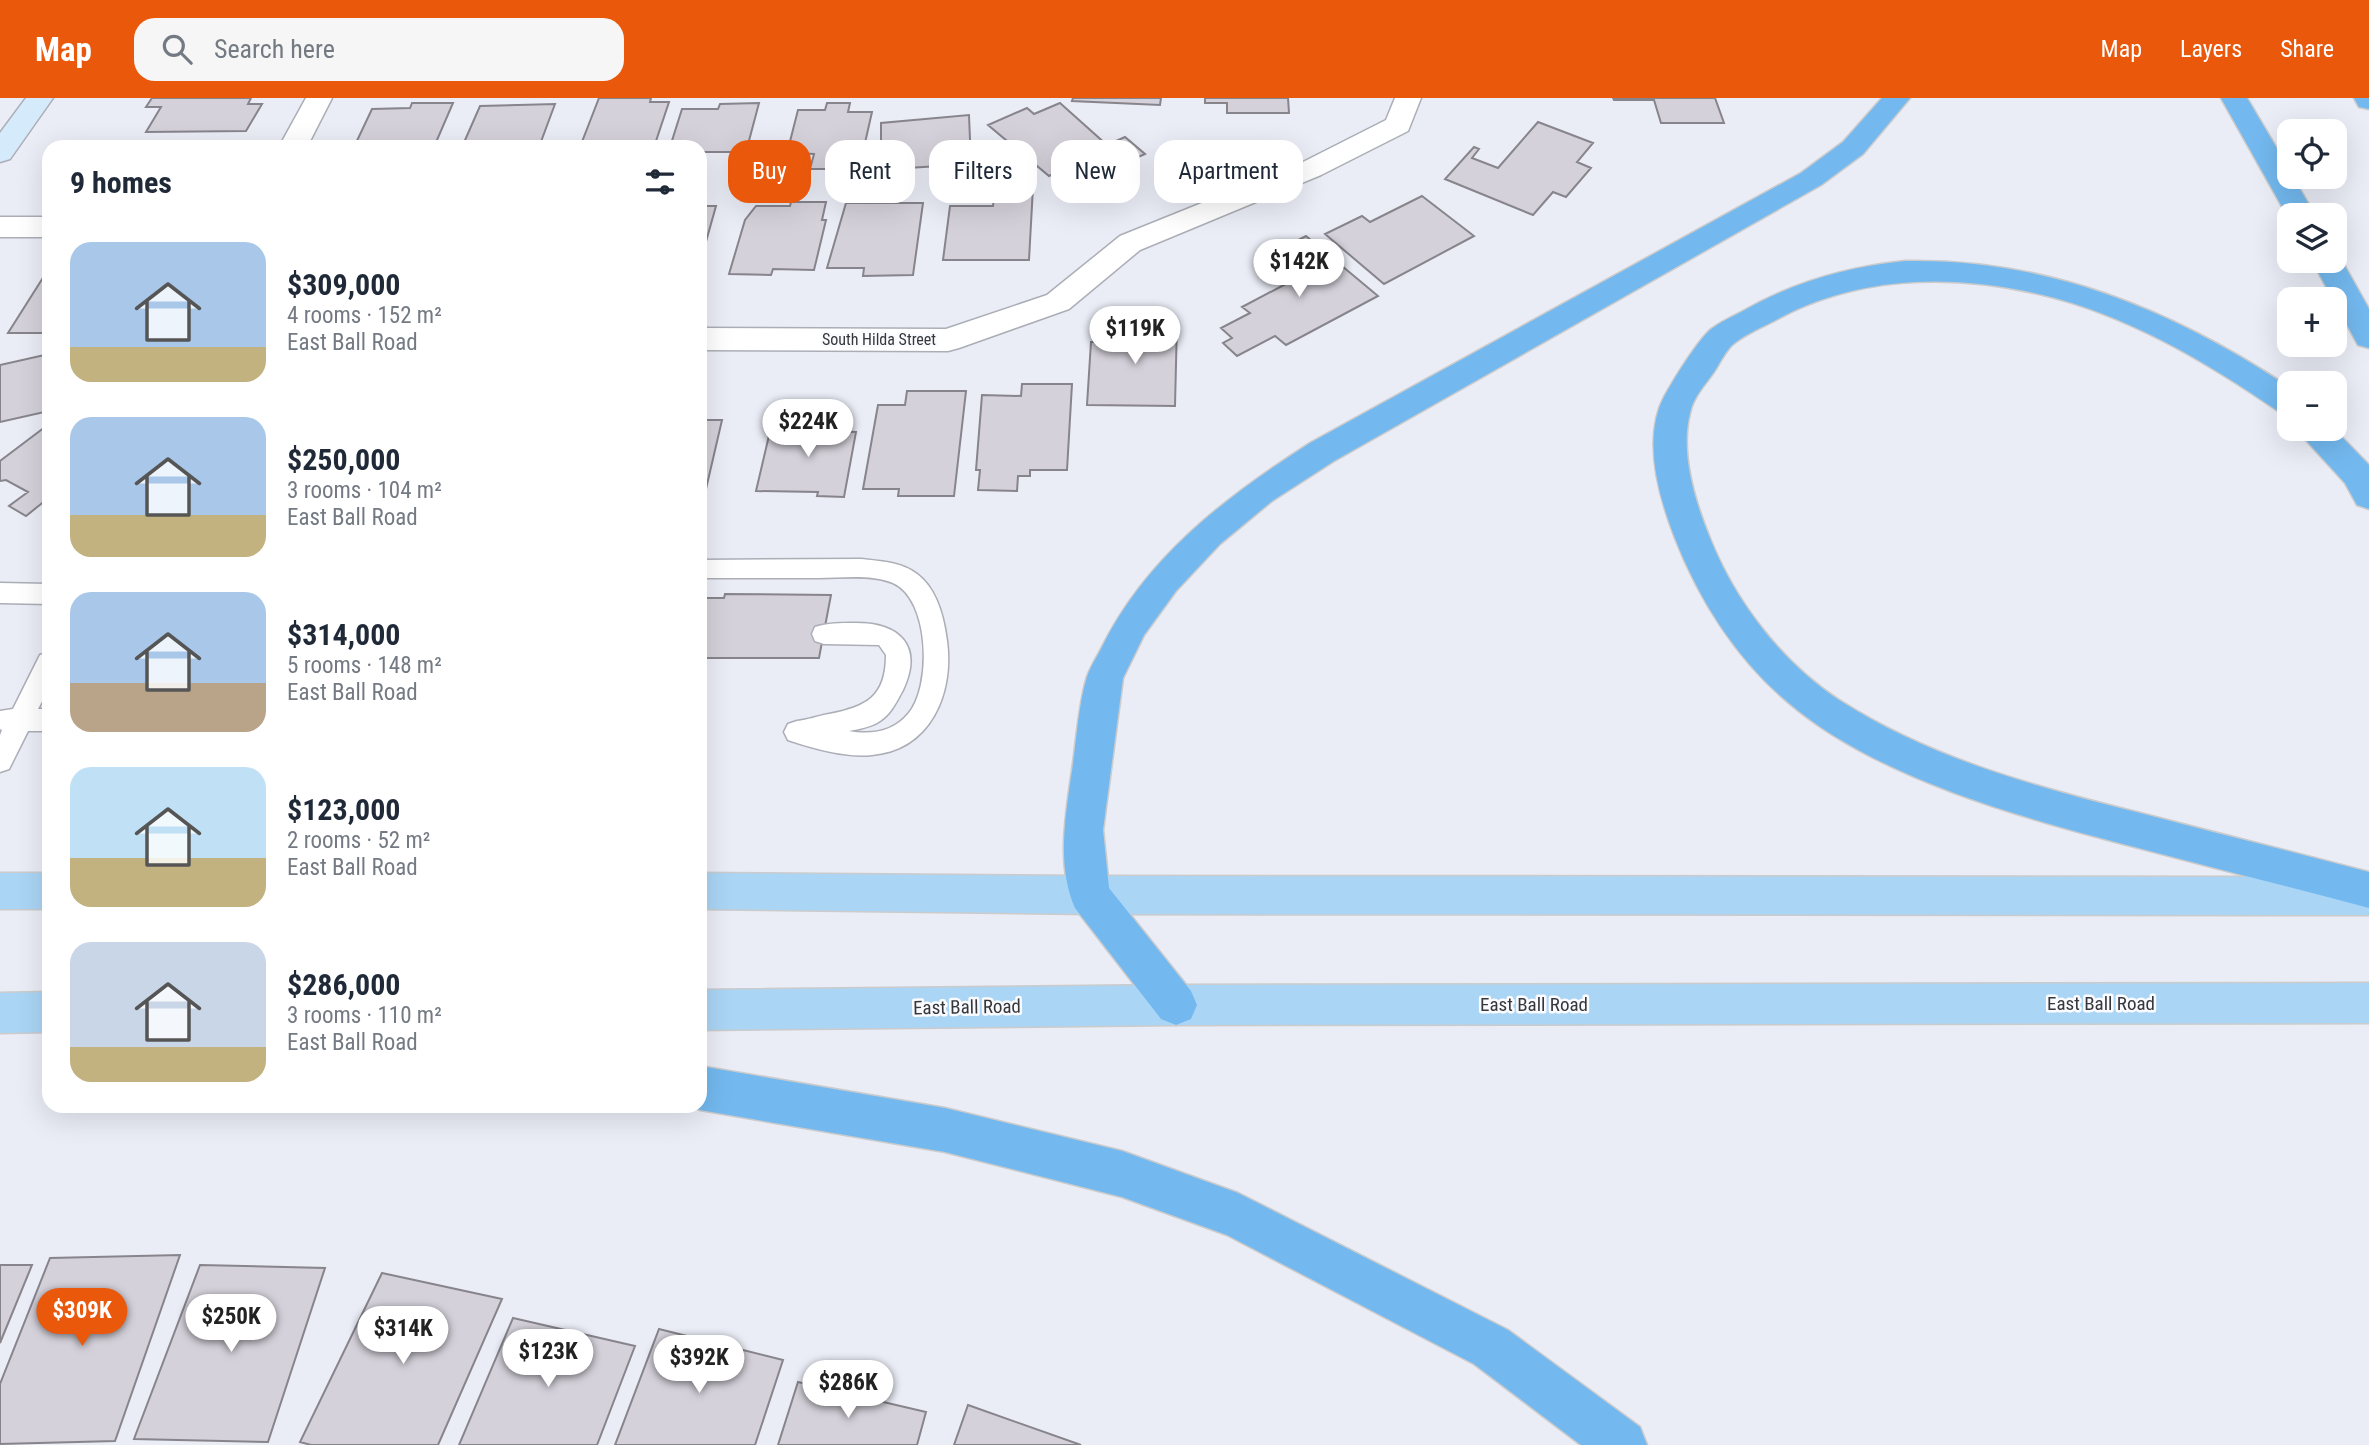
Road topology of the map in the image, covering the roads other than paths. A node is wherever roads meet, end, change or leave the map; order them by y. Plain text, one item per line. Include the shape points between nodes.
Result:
1 (40, 98) edge
2 (320, 98) edge
3 (1408, 98) edge
4 (1897, 98) edge
5 (2234, 98) edge
6 (297, 140) edge
7 (0, 153) edge
8 (2294, 203) edge
9 (0, 227) edge
10 (42, 227) edge
11 (2334, 273) edge
12 (2369, 337) edge
13 (707, 339) edge
14 (2277, 395) edge
15 (2326, 441) edge
16 (2369, 496) edge
17 (707, 569) edge
18 (0, 593) edge
19 (42, 594) edge
20 (824, 635) dead end
21 (42, 672) edge
22 (10, 720) edge
23 (42, 720) edge
24 (0, 761) edge
25 (2369, 890) edge
26 (0, 891) edge
27 (42, 891) edge
28 (707, 891) edge
29 (1089, 895) junction
30 (2369, 896) edge
31 (2369, 1003) edge
32 (1176, 1005) junction
33 (707, 1010) edge
34 (42, 1012) edge
35 (0, 1013) edge
36 (707, 1089) edge
37 (1622, 1445) edge

1 - 7 street
2 - 6 street
3 - 13 street, South Hilda Street via 1398,125 1311,169 1130,243 1058,302 948,340
4 - 29 highway via 1853,148 1811,179 1322,452 1260,492 1208,535 1130,626 1105,678 1083,830
5 - 8 highway
9 - 10 street
11 - 12 highway
14 - 25 highway via 2236,366 2172,333 2080,294 2001,276 1942,271 1879,274 1826,283 1786,299 1721,338 1674,412 1672,452 1684,516 1711,581 1760,654 1822,708 1909,758 2020,800
15 - 16 highway via 2357,474
17 - 20 lane via 861,568 909,580 924,598 937,647 930,697 919,720 896,738 870,744 797,732 871,714 890,691 899,668 898,651 889,639
18 - 19 lane
21 - 22 lane
22 - 23 lane
22 - 24 lane
26 - 27 main road
28 - 29 main road
29 - 30 main road
29 - 32 highway
31 - 32 main road, East Ball Road
32 - 33 main road, East Ball Road
34 - 35 main road
36 - 37 highway via 945,1130 1122,1174 1238,1216 1491,1347

